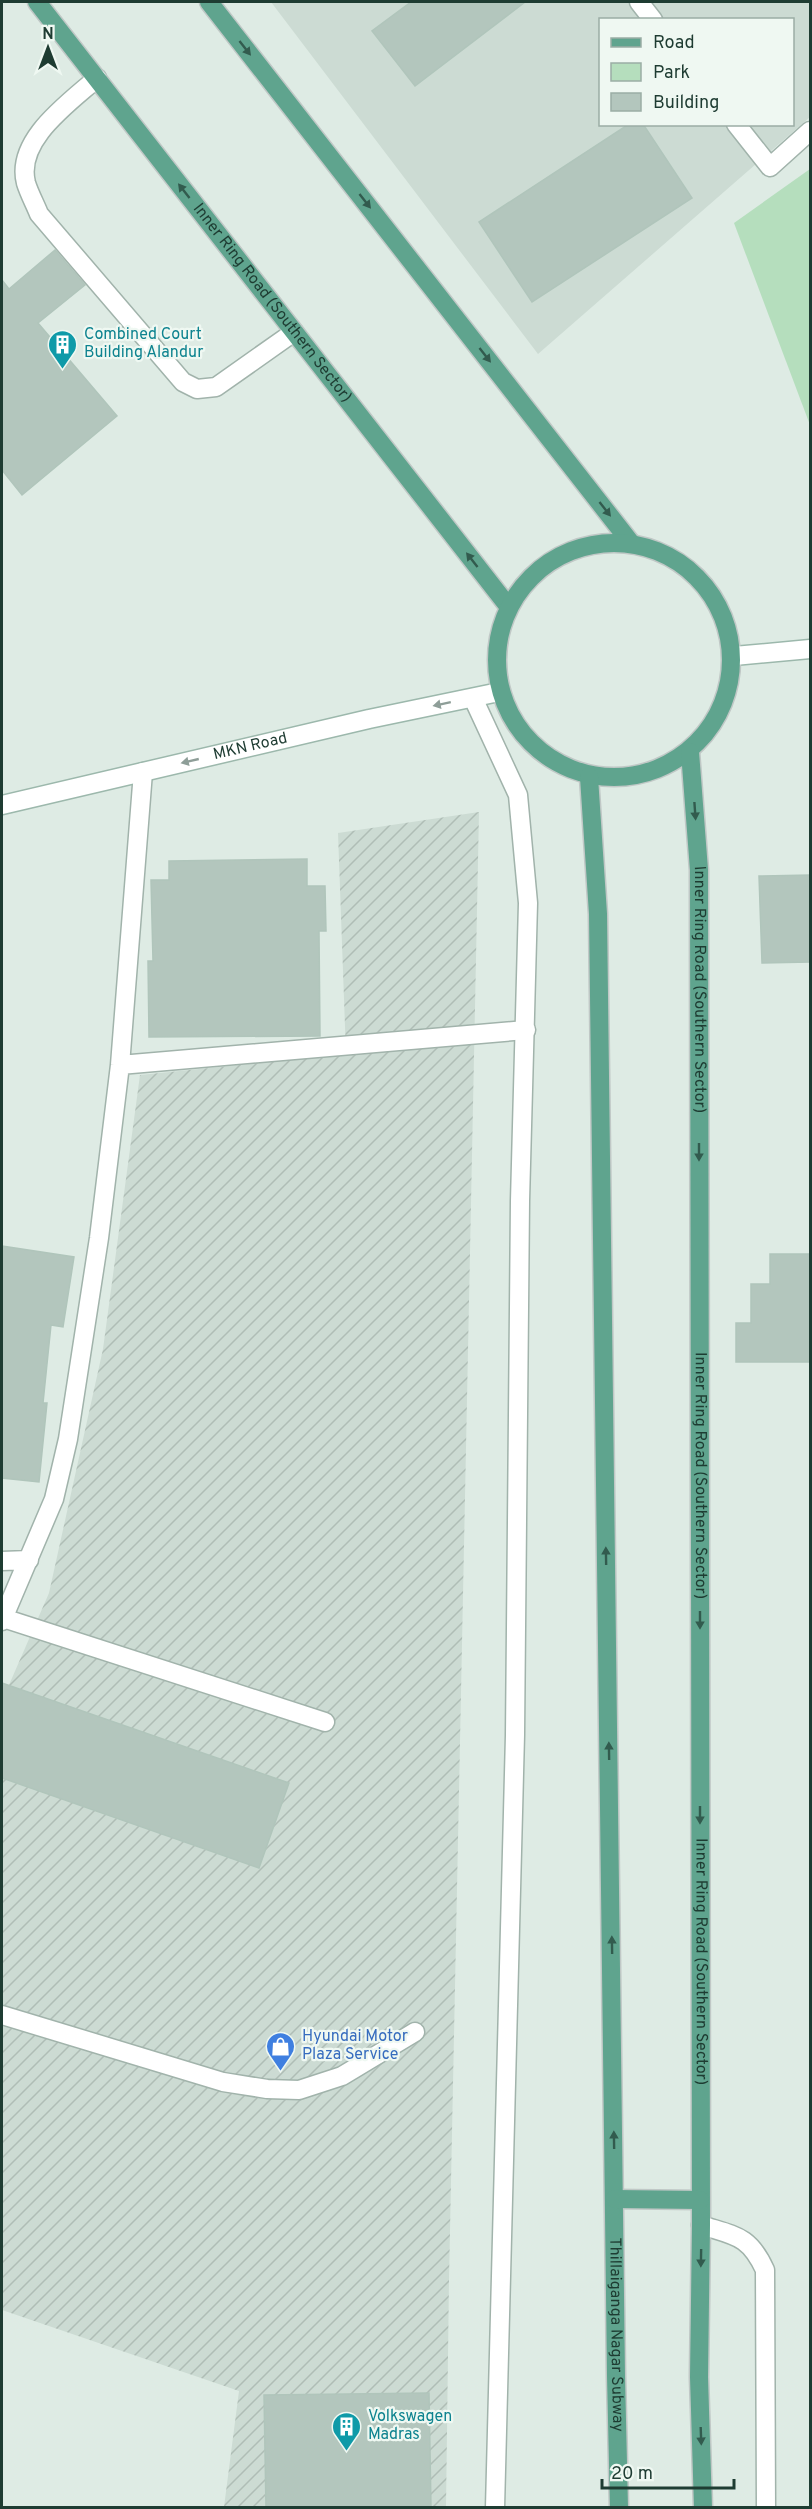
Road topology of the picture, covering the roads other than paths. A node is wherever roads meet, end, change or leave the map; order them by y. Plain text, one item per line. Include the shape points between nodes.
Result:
1 (37, 2) edge
2 (209, 2) edge
3 (639, 2) edge
4 (651, 18) edge
5 (97, 78) junction
6 (738, 126) edge
7 (810, 131) edge
8 (294, 332) junction
9 (631, 543) junction
10 (508, 606) junction
11 (810, 649) edge
12 (734, 656) junction
13 (499, 692) junction
14 (473, 698) junction
15 (690, 752) junction
16 (143, 772) junction
17 (589, 777) junction
18 (2, 806) edge
19 (526, 1030) junction
20 (120, 1065) junction
21 (29, 1560) junction
22 (2, 1561) edge
23 (2, 1619) edge
24 (325, 1722) dead end
25 (2, 2015) edge
26 (415, 2032) dead end
27 (615, 2199) junction
28 (700, 2200) junction
29 (701, 2225) junction
30 (495, 2508) edge
31 (619, 2508) edge
32 (703, 2508) edge
33 (766, 2508) edge

1 - 5 main road, Inner Ring Road (Southern Sector)
2 -> 9 main road
3 - 4 street
8 -> 5 main road, Inner Ring Road (Southern Sector)
5 - 8 street via 35,135 27,156 25,181 39,214 183,382 197,389 216,387
6 - 7 street via 770,166
10 -> 8 main road, Inner Ring Road (Southern Sector)
9 - 10 main road via 583,545 540,567
9 - 12 main road via 677,560 710,589 726,619
10 - 13 main road via 495,658
11 - 12 street
12 - 15 main road via 722,711
13 - 14 street, MKN Road
13 - 17 main road via 520,734 545,758
14 -> 16 street, MKN Road
14 - 19 street via 518,795 528,903
15 - 17 main road via 641,776
15 -> 28 main road, Inner Ring Road (Southern Sector) via 699,870
16 - 18 street, MKN Road
16 - 20 street
27 -> 17 main road via 598,914
19 - 20 street
19 - 30 street via 520,1202 515,1735
20 - 21 street via 69,1439 54,1500
21 - 22 street
21 - 23 street
23 - 24 street
25 - 26 street via 223,2082 267,2089 299,2090 342,2076
27 - 28 main road
27 - 31 main road, Thillaiganga Nagar Subway
28 - 29 main road
29 -> 32 main road via 699,2377
29 - 33 street via 744,2239 765,2270

